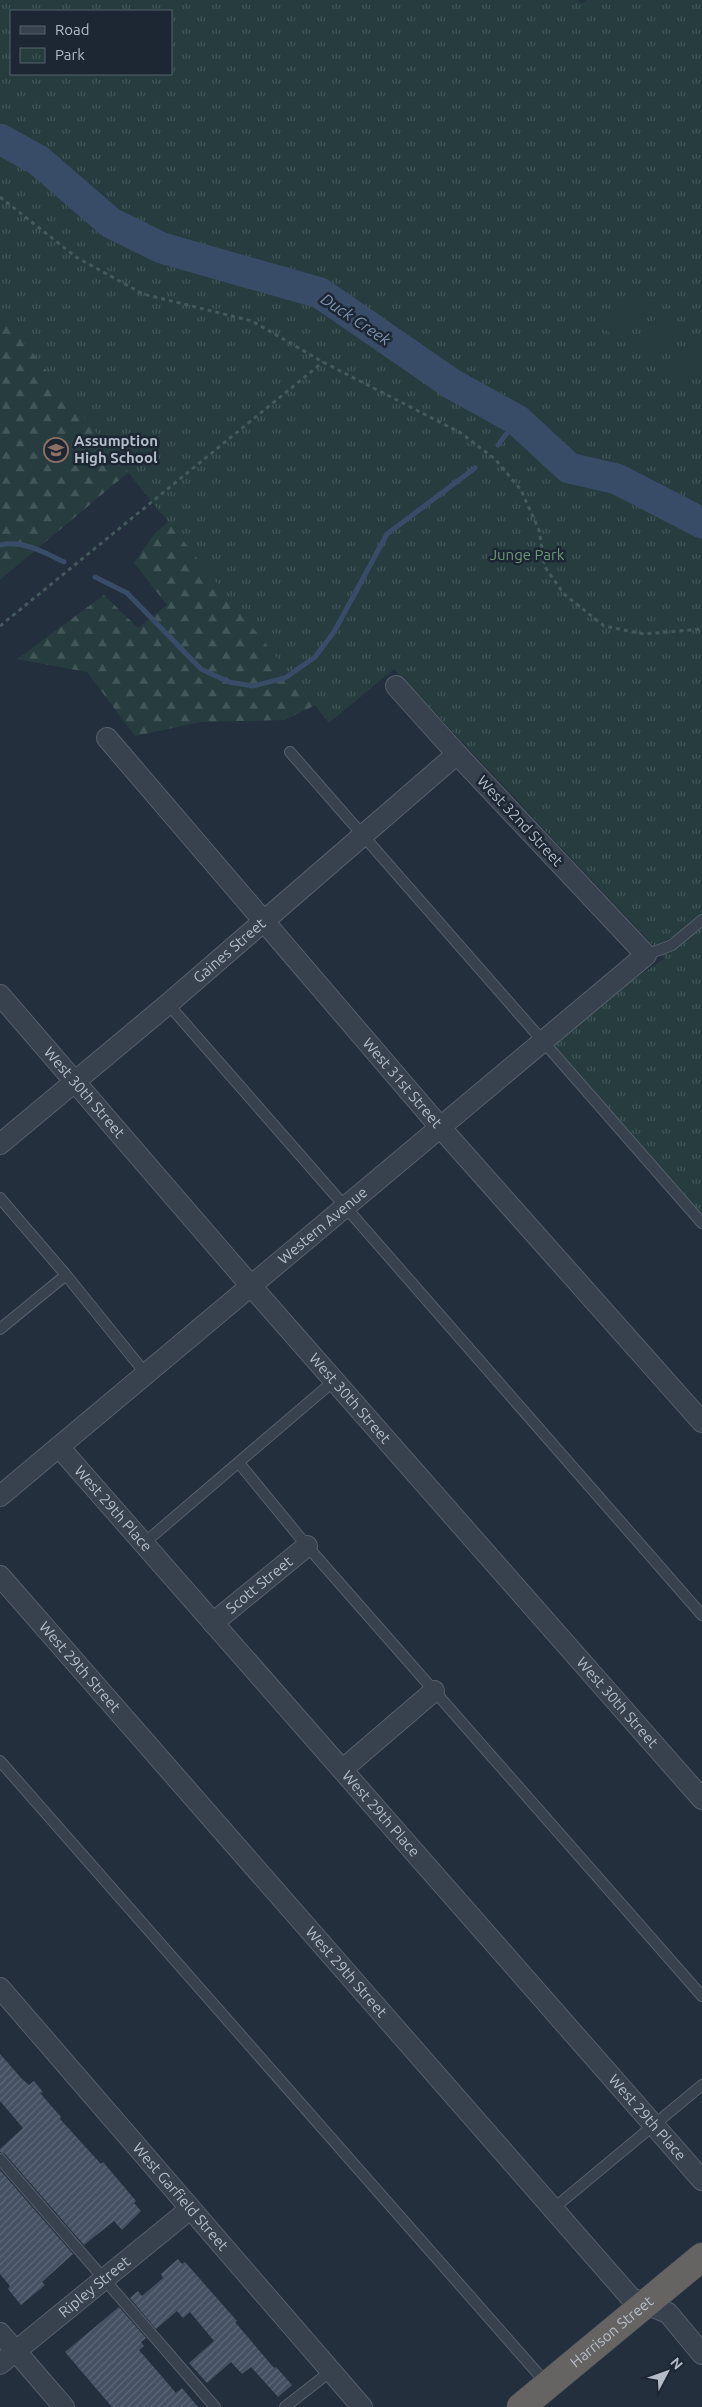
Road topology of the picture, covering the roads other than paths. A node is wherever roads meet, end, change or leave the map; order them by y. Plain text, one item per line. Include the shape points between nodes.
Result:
1 (396, 686) dead end
2 (107, 738) dead end
3 (290, 752) dead end
4 (457, 754) junction
5 (362, 836) junction
6 (702, 920) edge
7 (264, 921) junction
8 (646, 955) junction
9 (0, 995) edge
10 (168, 1004) junction
11 (543, 1041) junction
12 (75, 1082) junction
13 (440, 1127) junction
14 (0, 1144) edge
15 (0, 1198) edge
16 (345, 1207) junction
17 (702, 1223) edge
18 (66, 1275) junction
19 (251, 1286) junction
20 (0, 1329) edge
21 (146, 1374) junction
22 (335, 1380) junction
23 (702, 1422) edge
24 (59, 1447) junction
25 (239, 1463) junction
26 (0, 1496) edge
27 (143, 1544) junction
28 (307, 1546) junction
29 (0, 1576) edge
30 (702, 1615) edge
31 (213, 1623) junction
32 (434, 1691) junction
33 (0, 1762) edge
34 (343, 1769) junction
35 (702, 1799) edge
36 (0, 1988) edge
37 (702, 1996) edge
38 (702, 2085) edge
39 (653, 2125) junction
40 (0, 2159) edge
41 (702, 2180) edge
42 (554, 2208) junction
43 (190, 2209) junction
44 (702, 2257) edge
45 (103, 2280) junction
46 (644, 2304) junction
47 (0, 2333) edge
48 (16, 2351) junction
49 (702, 2354) edge
50 (0, 2364) edge
51 (331, 2371) junction
52 (548, 2385) junction
53 (64, 2407) edge
54 (215, 2407) edge
55 (285, 2407) edge
56 (362, 2407) edge
57 (521, 2407) edge

1 - 4 street, West 32nd Street
2 - 7 street, West 31st Street
3 - 5 lane
4 - 5 street, Gaines Street
4 - 8 street, West 32nd Street
5 - 7 street, Gaines Street
5 - 11 lane
6 - 8 lane via 672,945
7 - 10 street, Gaines Street
7 - 13 street, West 31st Street
8 - 11 street, Western Avenue
9 - 12 street, West 30th Street
10 - 12 street, Gaines Street
10 - 16 lane
11 - 13 street, Western Avenue
11 - 17 lane
12 - 14 street, Gaines Street
12 - 19 street, West 30th Street
13 - 16 street, Western Avenue
13 - 23 street, West 31st Street
15 - 18 lane
16 - 19 street, Western Avenue
16 - 30 lane
18 - 20 lane
18 - 21 lane
19 - 21 street, Western Avenue
19 - 22 street, West 30th Street
21 - 24 street, Western Avenue
22 - 25 lane
22 - 35 street, West 30th Street
24 - 26 street, Western Avenue
24 - 27 street, West 29th Place
25 - 27 lane
25 - 28 lane
27 - 31 street, West 29th Place
28 - 31 street, Scott Street
28 - 32 lane
29 - 42 street, West 29th Street
31 - 34 street, West 29th Place
32 - 34 street
32 - 37 lane
33 - 52 lane
34 - 39 street, West 29th Place
36 - 43 street, West Garfield Street
38 - 39 lane
39 - 41 street, West 29th Place
39 - 42 lane
40 - 45 lane
42 - 46 street, West 29th Street via 631,2298
43 - 45 street, Ripley Street
43 - 51 street, West Garfield Street
44 - 46 highway, Harrison Street
45 - 48 street, Ripley Street
45 - 54 lane
46 - 49 street, West 29th Street via 668,2313
46 - 52 highway, Harrison Street
47 - 48 street
48 - 50 street, Ripley Street
48 - 53 street
51 - 55 lane
51 - 56 street, West Garfield Street
52 - 57 highway, Harrison Street

